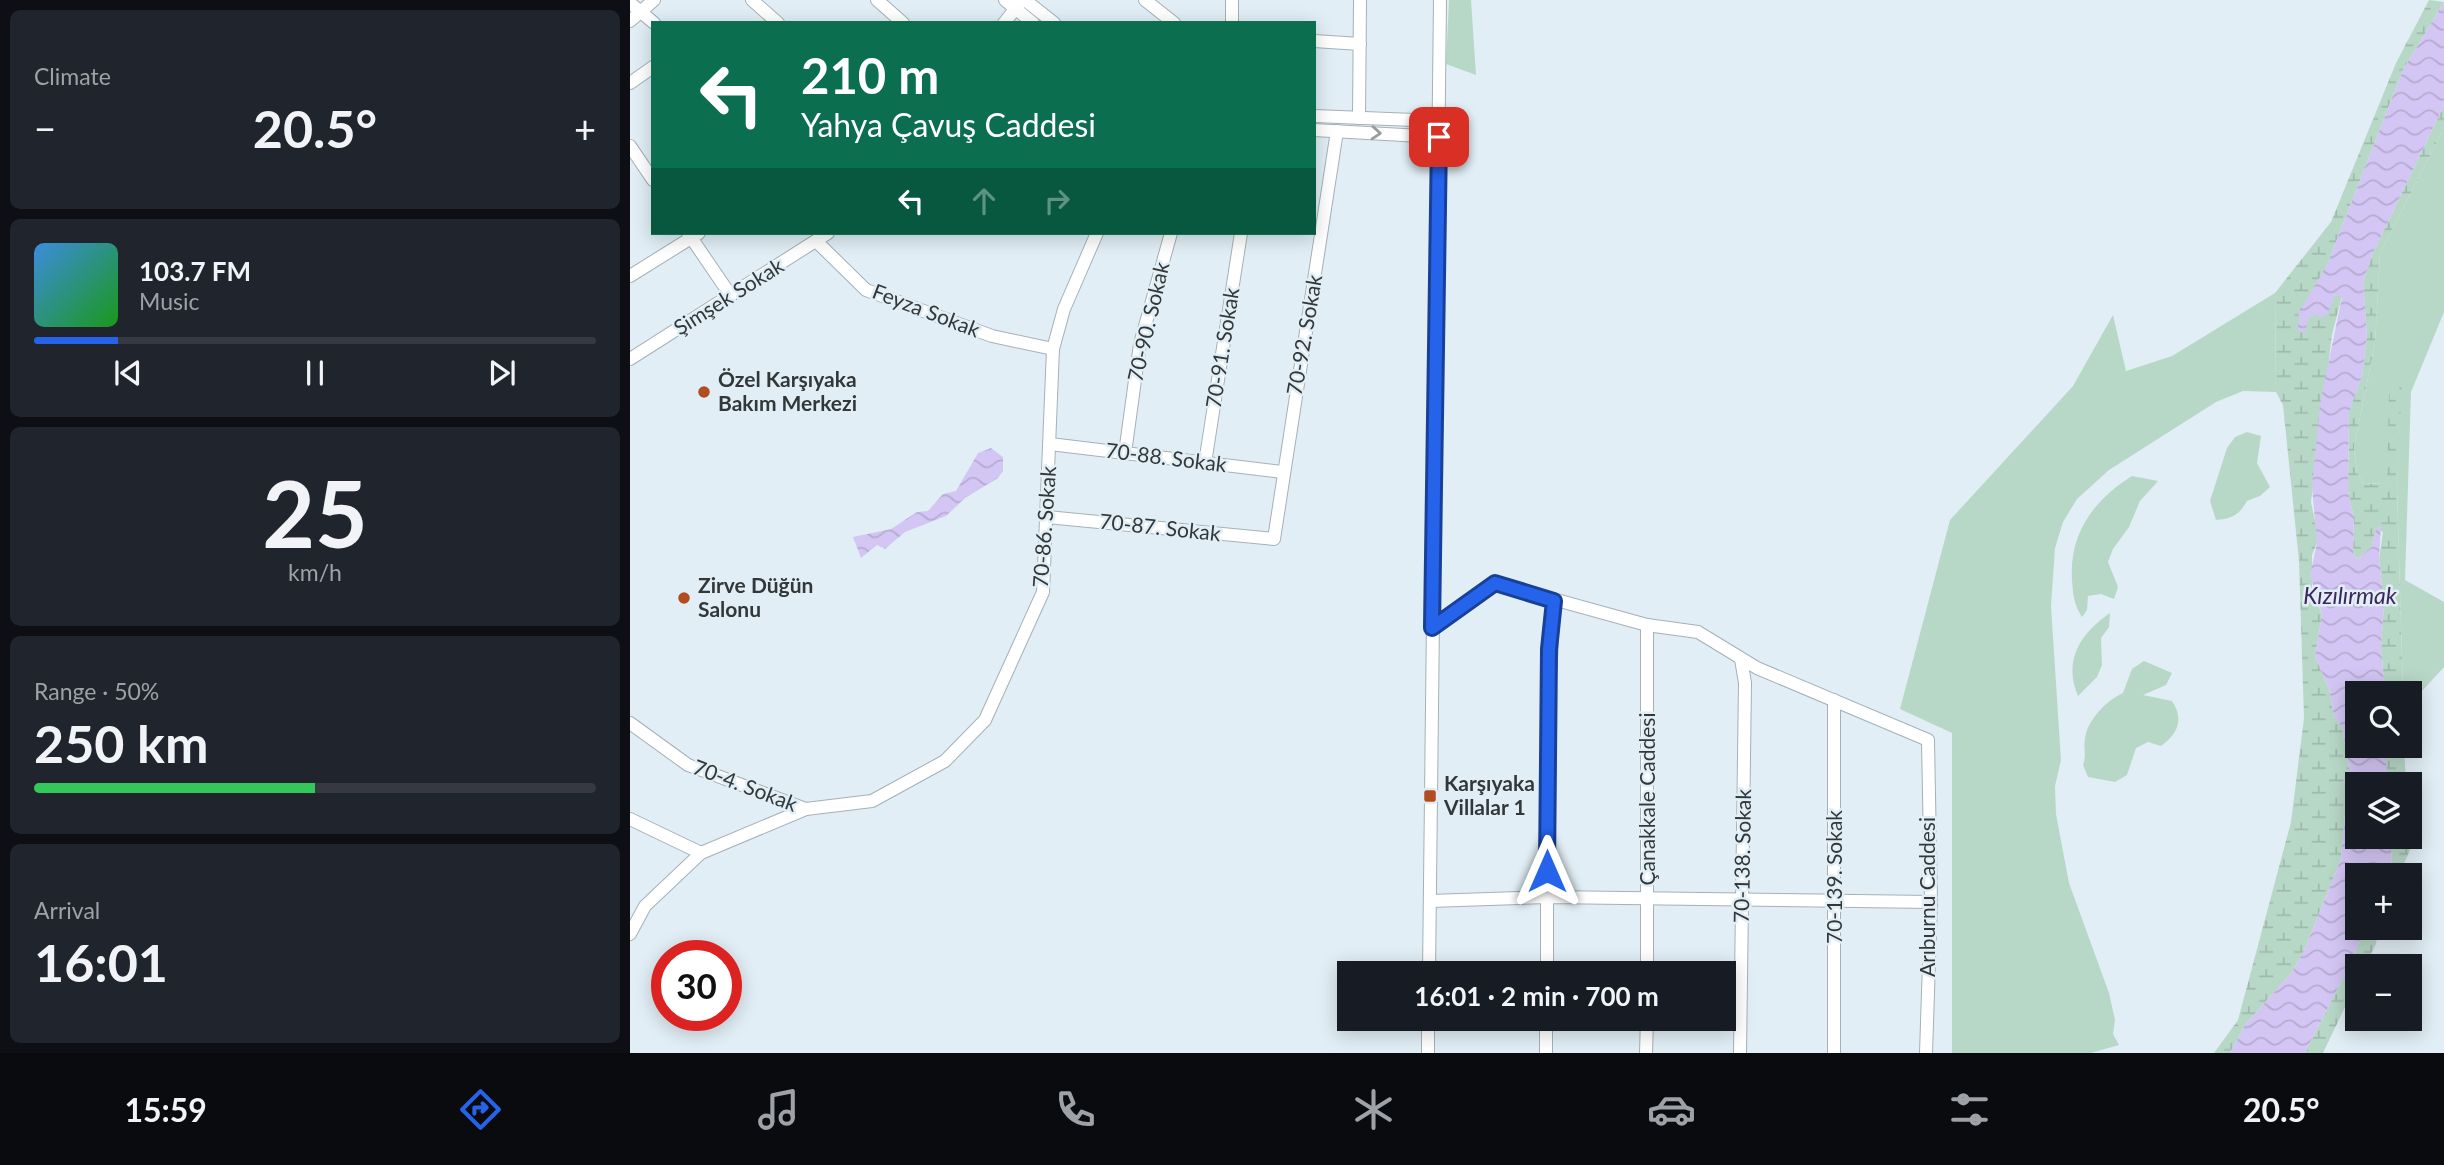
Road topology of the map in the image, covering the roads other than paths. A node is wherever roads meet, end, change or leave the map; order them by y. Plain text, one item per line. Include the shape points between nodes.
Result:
1 (654, 0) edge
2 (752, 0) edge
3 (877, 0) edge
4 (1145, 0) edge
5 (1232, 0) edge
6 (1360, 0) edge
7 (1440, 0) edge
8 (1017, 2) edge
9 (630, 3) edge
10 (637, 16) edge
11 (776, 21) edge
12 (901, 21) edge
13 (1005, 21) edge
14 (1031, 21) edge
15 (1050, 21) edge
16 (1171, 21) edge
17 (1232, 21) edge
18 (651, 33) edge
19 (1316, 41) edge
20 (1360, 44) junction
21 (651, 68) edge
22 (630, 83) edge
23 (1316, 116) edge
24 (1360, 118) junction
25 (1439, 121) junction
26 (1316, 130) edge
27 (1337, 131) junction
28 (1439, 137) junction
29 (630, 146) edge
30 (651, 177) edge
31 (1320, 220) edge
32 (691, 235) edge
33 (694, 235) edge
34 (825, 235) edge
35 (1096, 235) edge
36 (1170, 235) edge
37 (1241, 235) edge
38 (816, 241) junction
39 (630, 275) edge
40 (731, 296) junction
41 (1053, 349) junction
42 (630, 359) edge
43 (1050, 444) junction
44 (1125, 453) junction
45 (1205, 463) junction
46 (1282, 472) junction
47 (1047, 517) junction
48 (1273, 539) joint
49 (1554, 601) junction
50 (1647, 625) junction
51 (1432, 628) junction
52 (1741, 659) junction
53 (1834, 700) junction
54 (630, 723) edge
55 (872, 801) joint
56 (806, 810) junction
57 (630, 819) edge
58 (701, 853) junction
59 (1547, 897) junction
60 (1649, 899) junction
61 (1742, 900) junction
62 (1430, 901) junction
63 (1836, 902) junction
64 (1931, 902) junction
65 (630, 934) edge
66 (1429, 961) edge
67 (1547, 961) edge
68 (1647, 961) edge
69 (1429, 1031) edge
70 (1546, 1031) edge
71 (1647, 1031) edge
72 (1428, 1053) edge
73 (1546, 1053) edge
74 (1646, 1053) edge
75 (1740, 1053) edge
76 (1834, 1053) edge
77 (1926, 1053) edge

1 - 10 street
2 - 11 street
3 - 12 street
4 - 16 street
5 - 17 street
6 - 20 street
7 - 25 street
8 - 13 street
8 - 14 street
8 - 15 street
9 - 10 street
10 - 18 street
19 - 20 street
20 - 24 street
21 - 22 street
23 - 24 street
24 - 25 street
25 - 28 street
26 - 27 street
27 -> 28 street
27 - 31 street, 70-92. Sokak
28 - 51 street
29 - 30 street
31 - 46 street, 70-92. Sokak
32 - 39 street
33 - 40 street
34 - 38 street, Şimşek Sokak
35 - 41 street, 70-86. Sokak via 1063,309
36 - 44 street, 70-90. Sokak via 1140,344
37 - 45 street, 70-91. Sokak
38 - 40 street, Şimşek Sokak
38 - 41 street, Feyza Sokak via 866,290 992,336
40 - 42 street, Şimşek Sokak
41 - 43 street, 70-86. Sokak
43 - 44 street, 70-88. Sokak
43 - 47 street, 70-86. Sokak
44 - 45 street, 70-88. Sokak
45 - 46 street, 70-88. Sokak
46 - 48 street, 70-92. Sokak
47 - 48 street, 70-87. Sokak
47 - 55 street, 70-86. Sokak via 1043,592 985,720 945,761
49 - 50 street
49 - 51 street via 1495,583
49 - 59 street via 1548,700
50 - 52 street via 1698,632
50 - 60 street, Çanakkale Caddesi
51 - 62 street
52 - 53 street
52 - 61 street, 70-138. Sokak via 1745,683
53 - 63 street, 70-139. Sokak
53 - 64 street, Arıburnu Caddesi via 1928,740
54 - 56 street, 70-4. Sokak via 688,765
55 - 56 street, 70-4. Sokak
56 - 58 street
57 - 58 street
58 - 65 street via 645,906
59 - 60 street
59 - 62 street
59 - 67 street
60 - 61 street
60 - 68 street, Çanakkale Caddesi
61 - 63 street
61 - 75 street, 70-138. Sokak
62 - 66 street
63 - 64 street
63 - 76 street, 70-139. Sokak
64 - 77 street, Arıburnu Caddesi
69 - 72 street
70 - 73 street
71 - 74 street

